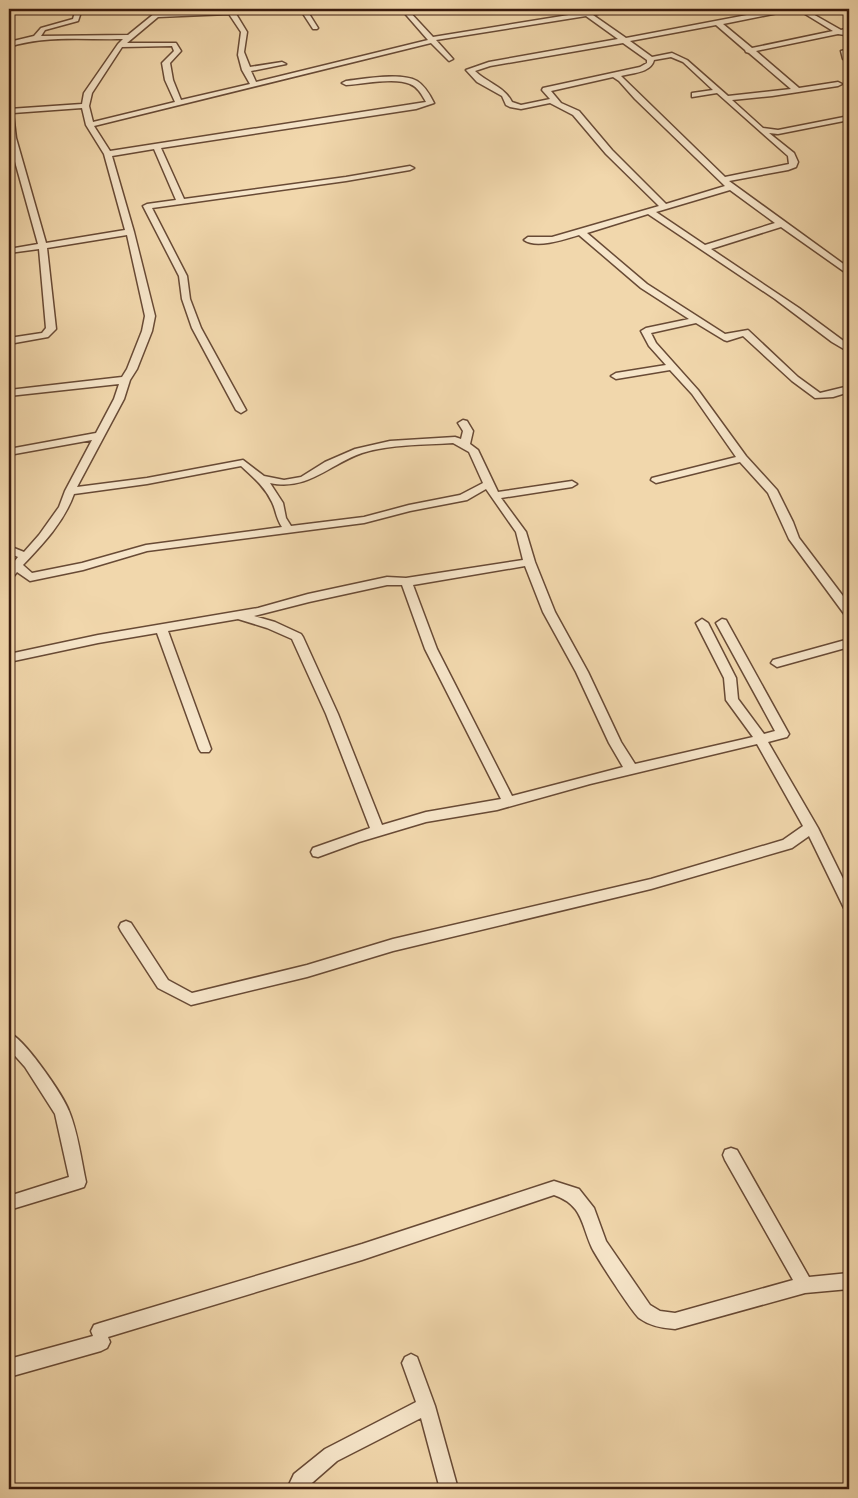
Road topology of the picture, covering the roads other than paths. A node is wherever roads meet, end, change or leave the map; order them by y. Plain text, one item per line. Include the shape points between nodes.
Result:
1 (79, 9) edge
2 (303, 9) edge
3 (404, 9) edge
4 (580, 9) edge
5 (615, 9) edge
6 (788, 9) edge
7 (800, 9) edge
8 (230, 11) edge
9 (160, 12) edge
10 (587, 14) junction
11 (717, 22) junction
12 (316, 28) dead end
13 (849, 30) edge
14 (840, 32) junction
15 (36, 38) junction
16 (127, 38) junction
17 (849, 38) edge
18 (432, 40) junction
19 (625, 40) junction
20 (9, 44) edge
21 (120, 45) junction
22 (748, 51) junction
23 (849, 51) edge
24 (449, 58) dead end
25 (845, 58) dead end
26 (651, 59) junction
27 (282, 64) dead end
28 (246, 70) junction
29 (616, 76) junction
30 (346, 82) dead end
31 (838, 84) dead end
32 (254, 85) junction
33 (796, 89) junction
34 (718, 91) junction
35 (695, 95) dead end
36 (726, 98) junction
37 (557, 103) junction
38 (179, 104) junction
39 (85, 106) junction
40 (9, 111) edge
41 (849, 118) edge
42 (90, 125) junction
43 (762, 130) junction
44 (157, 148) junction
45 (108, 154) junction
46 (410, 168) dead end
47 (725, 179) junction
48 (731, 187) junction
49 (181, 201) junction
50 (664, 206) junction
51 (649, 211) junction
52 (780, 224) junction
53 (130, 232) junction
54 (581, 232) junction
55 (528, 240) dead end
56 (43, 247) junction
57 (703, 249) junction
58 (9, 251) edge
59 (849, 272) edge
60 (698, 320) junction
61 (9, 341) edge
62 (849, 349) edge
63 (670, 367) junction
64 (616, 376) dead end
65 (125, 380) junction
66 (849, 388) edge
67 (9, 393) edge
68 (241, 410) dead end
69 (463, 423) dead end
70 (100, 435) junction
71 (465, 444) junction
72 (9, 452) edge
73 (742, 458) junction
74 (261, 478) junction
75 (656, 480) dead end
76 (488, 484) junction
77 (572, 484) dead end
78 (70, 491) junction
79 (494, 496) junction
80 (288, 529) junction
81 (9, 550) edge
82 (24, 556) junction
83 (530, 562) junction
84 (13, 570) edge
85 (406, 582) junction
86 (849, 612) edge
87 (238, 616) junction
88 (722, 622) dead end
89 (702, 623) dead end
90 (161, 628) junction
91 (849, 643) edge
92 (9, 658) edge
93 (776, 663) dead end
94 (761, 740) junction
95 (204, 749) dead end
96 (632, 770) junction
97 (509, 802) junction
98 (811, 828) junction
99 (378, 831) junction
100 (318, 852) dead end
101 (849, 904) edge
102 (126, 927) dead end
103 (9, 1039) edge
104 (731, 1155) dead end
105 (9, 1203) edge
106 (849, 1281) edge
107 (805, 1285) junction
108 (411, 1363) dead end
109 (9, 1368) edge
110 (426, 1406) junction
111 (296, 1489) edge
112 (449, 1489) edge

1 - 15 street via 76,20 43,29
2 - 12 street
3 - 18 street
4 - 10 street
5 - 10 street
6 - 11 street
7 - 14 street
8 - 9 street
8 - 28 street via 244,30 241,51
9 - 16 street
10 - 18 street
10 - 19 street
11 - 19 street
11 - 22 street
13 - 14 street
14 - 17 street
14 - 22 street
15 - 16 street
15 - 20 street
16 - 21 street
18 - 24 street
18 - 32 street
19 - 26 street
19 - 37 street via 470,70 505,95 513,105
21 - 38 street via 174,44 178,51 166,63
21 - 39 street via 88,93
22 - 33 street
23 - 25 street via 844,51
26 - 29 street via 647,67
26 - 34 street via 674,56 685,61
27 - 28 street
28 - 32 street
29 - 37 street via 546,90
29 - 47 street
30 - 44 street via 414,82 430,104
31 - 33 street
32 - 38 street
33 - 36 street
34 - 35 street
34 - 36 street
36 - 43 street
37 - 50 street via 576,113 609,152
38 - 42 street
39 - 40 street
39 - 42 street
40 - 56 street via 12,138
41 - 43 street via 778,132
42 - 45 street
43 - 47 street via 791,155 794,165
44 - 45 street
44 - 49 street
45 - 53 street
46 - 49 street
47 - 48 street
48 - 50 street
48 - 52 street
49 - 68 street via 147,206 182,276 185,296 202,340
50 - 51 street
51 - 54 street
51 - 57 street
52 - 57 street
52 - 59 street
53 - 56 street
53 - 65 street via 150,316 132,369
54 - 55 street via 552,240
54 - 60 street via 644,286
56 - 58 street
56 - 61 street via 51,329 45,335
57 - 62 street
60 - 63 street via 646,331
60 - 66 street via 724,337 746,332 795,379 818,396
63 - 64 street
63 - 73 street via 695,392
65 - 67 street
65 - 70 street via 119,400
69 - 71 street via 468,431
70 - 72 street
70 - 78 street
71 - 74 street via 455,440 390,444 359,451 304,479 284,483
71 - 76 street via 472,450
73 - 75 street
73 - 86 street via 773,492 794,539
74 - 78 street via 243,462 146,481
74 - 80 street via 278,503 281,518
76 - 79 street
76 - 80 street via 463,498 364,520
77 - 79 street
78 - 82 street via 64,507 43,537
79 - 83 street via 521,532
80 - 84 street via 146,548 30,577
81 - 82 street
82 - 84 street
83 - 85 street
83 - 96 street via 549,612 582,672 614,743
85 - 87 street via 387,582
85 - 97 street via 431,649
87 - 90 street
87 - 99 street via 270,624 297,638 332,714
88 - 94 street via 783,734
89 - 94 street via 730,678 732,700
90 - 92 street
90 - 95 street
91 - 93 street
94 - 96 street
94 - 98 street
96 - 97 street
97 - 99 street via 426,817
98 - 101 street
98 - 102 street via 787,844 651,884 393,945 307,971 191,999 163,984
99 - 100 street
103 - 105 street via 30,1062 62,1112 78,1182
104 - 107 street
106 - 107 street
107 - 109 street via 675,1321 658,1319 644,1311 599,1245 588,1213 573,1194 554,1188
108 - 110 street
110 - 111 street via 331,1455 300,1480
110 - 112 street

